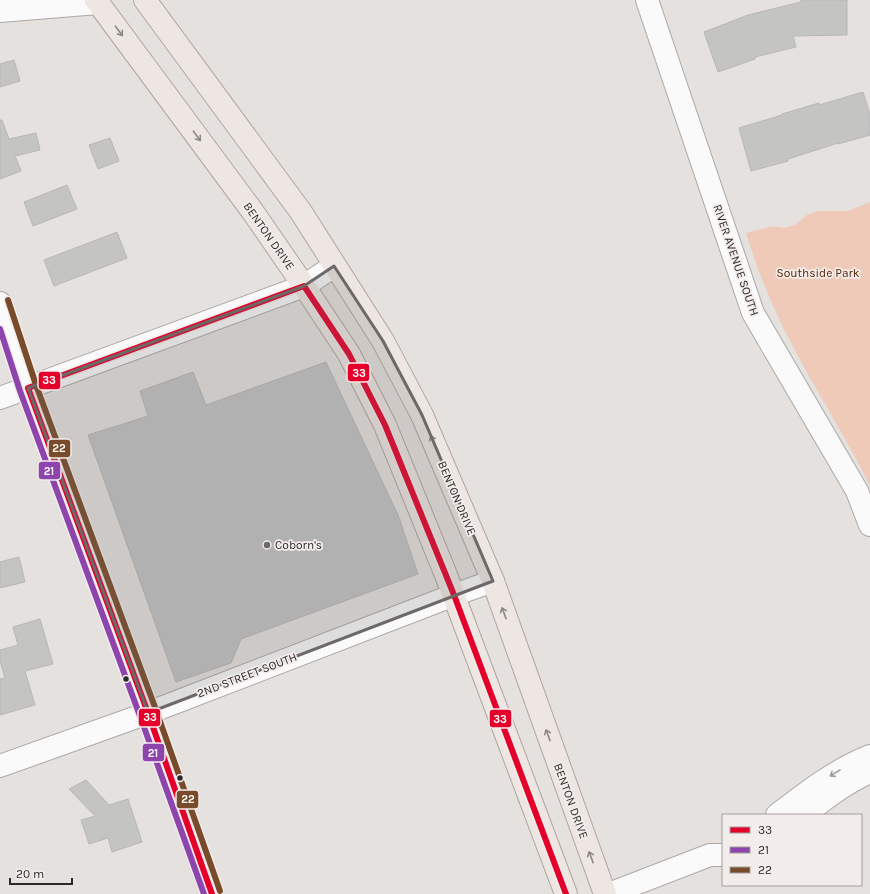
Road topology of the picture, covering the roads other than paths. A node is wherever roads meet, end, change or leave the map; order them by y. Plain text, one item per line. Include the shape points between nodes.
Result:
1 (145, 0) edge
2 (647, 0) edge
3 (97, 2) edge
4 (0, 11) edge
5 (334, 266) junction
6 (304, 286) junction
7 (0, 303) edge
8 (28, 388) junction
9 (0, 398) edge
10 (870, 525) edge
11 (493, 582) junction
12 (454, 594) junction
13 (148, 713) junction
14 (870, 756) edge
15 (0, 766) edge
16 (870, 772) edge
17 (778, 814) edge
18 (805, 814) edge
19 (722, 855) edge
20 (212, 894) edge
21 (566, 894) edge
22 (605, 894) edge
23 (609, 894) edge

1 - 5 main road, BENTON DRIVE via 297,206
2 - 10 street, RIVER AVENUE SOUTH via 754,313 857,491
3 - 4 street
3 -> 6 main road, BENTON DRIVE via 253,212
5 - 6 street
11 -> 5 main road, BENTON DRIVE via 422,415 383,341
6 - 8 street
6 - 12 main road, BENTON DRIVE via 349,354 385,425
7 - 8 street
8 - 9 street
8 - 13 street
11 - 12 street, 2ND STREET SOUTH
22 -> 11 main road, BENTON DRIVE
12 - 13 street, 2ND STREET SOUTH
12 - 21 main road, BENTON DRIVE
13 - 15 street, 2ND STREET SOUTH
13 - 20 street
14 -> 17 street via 837,771
16 - 18 street via 840,788
19 - 23 street via 710,855

